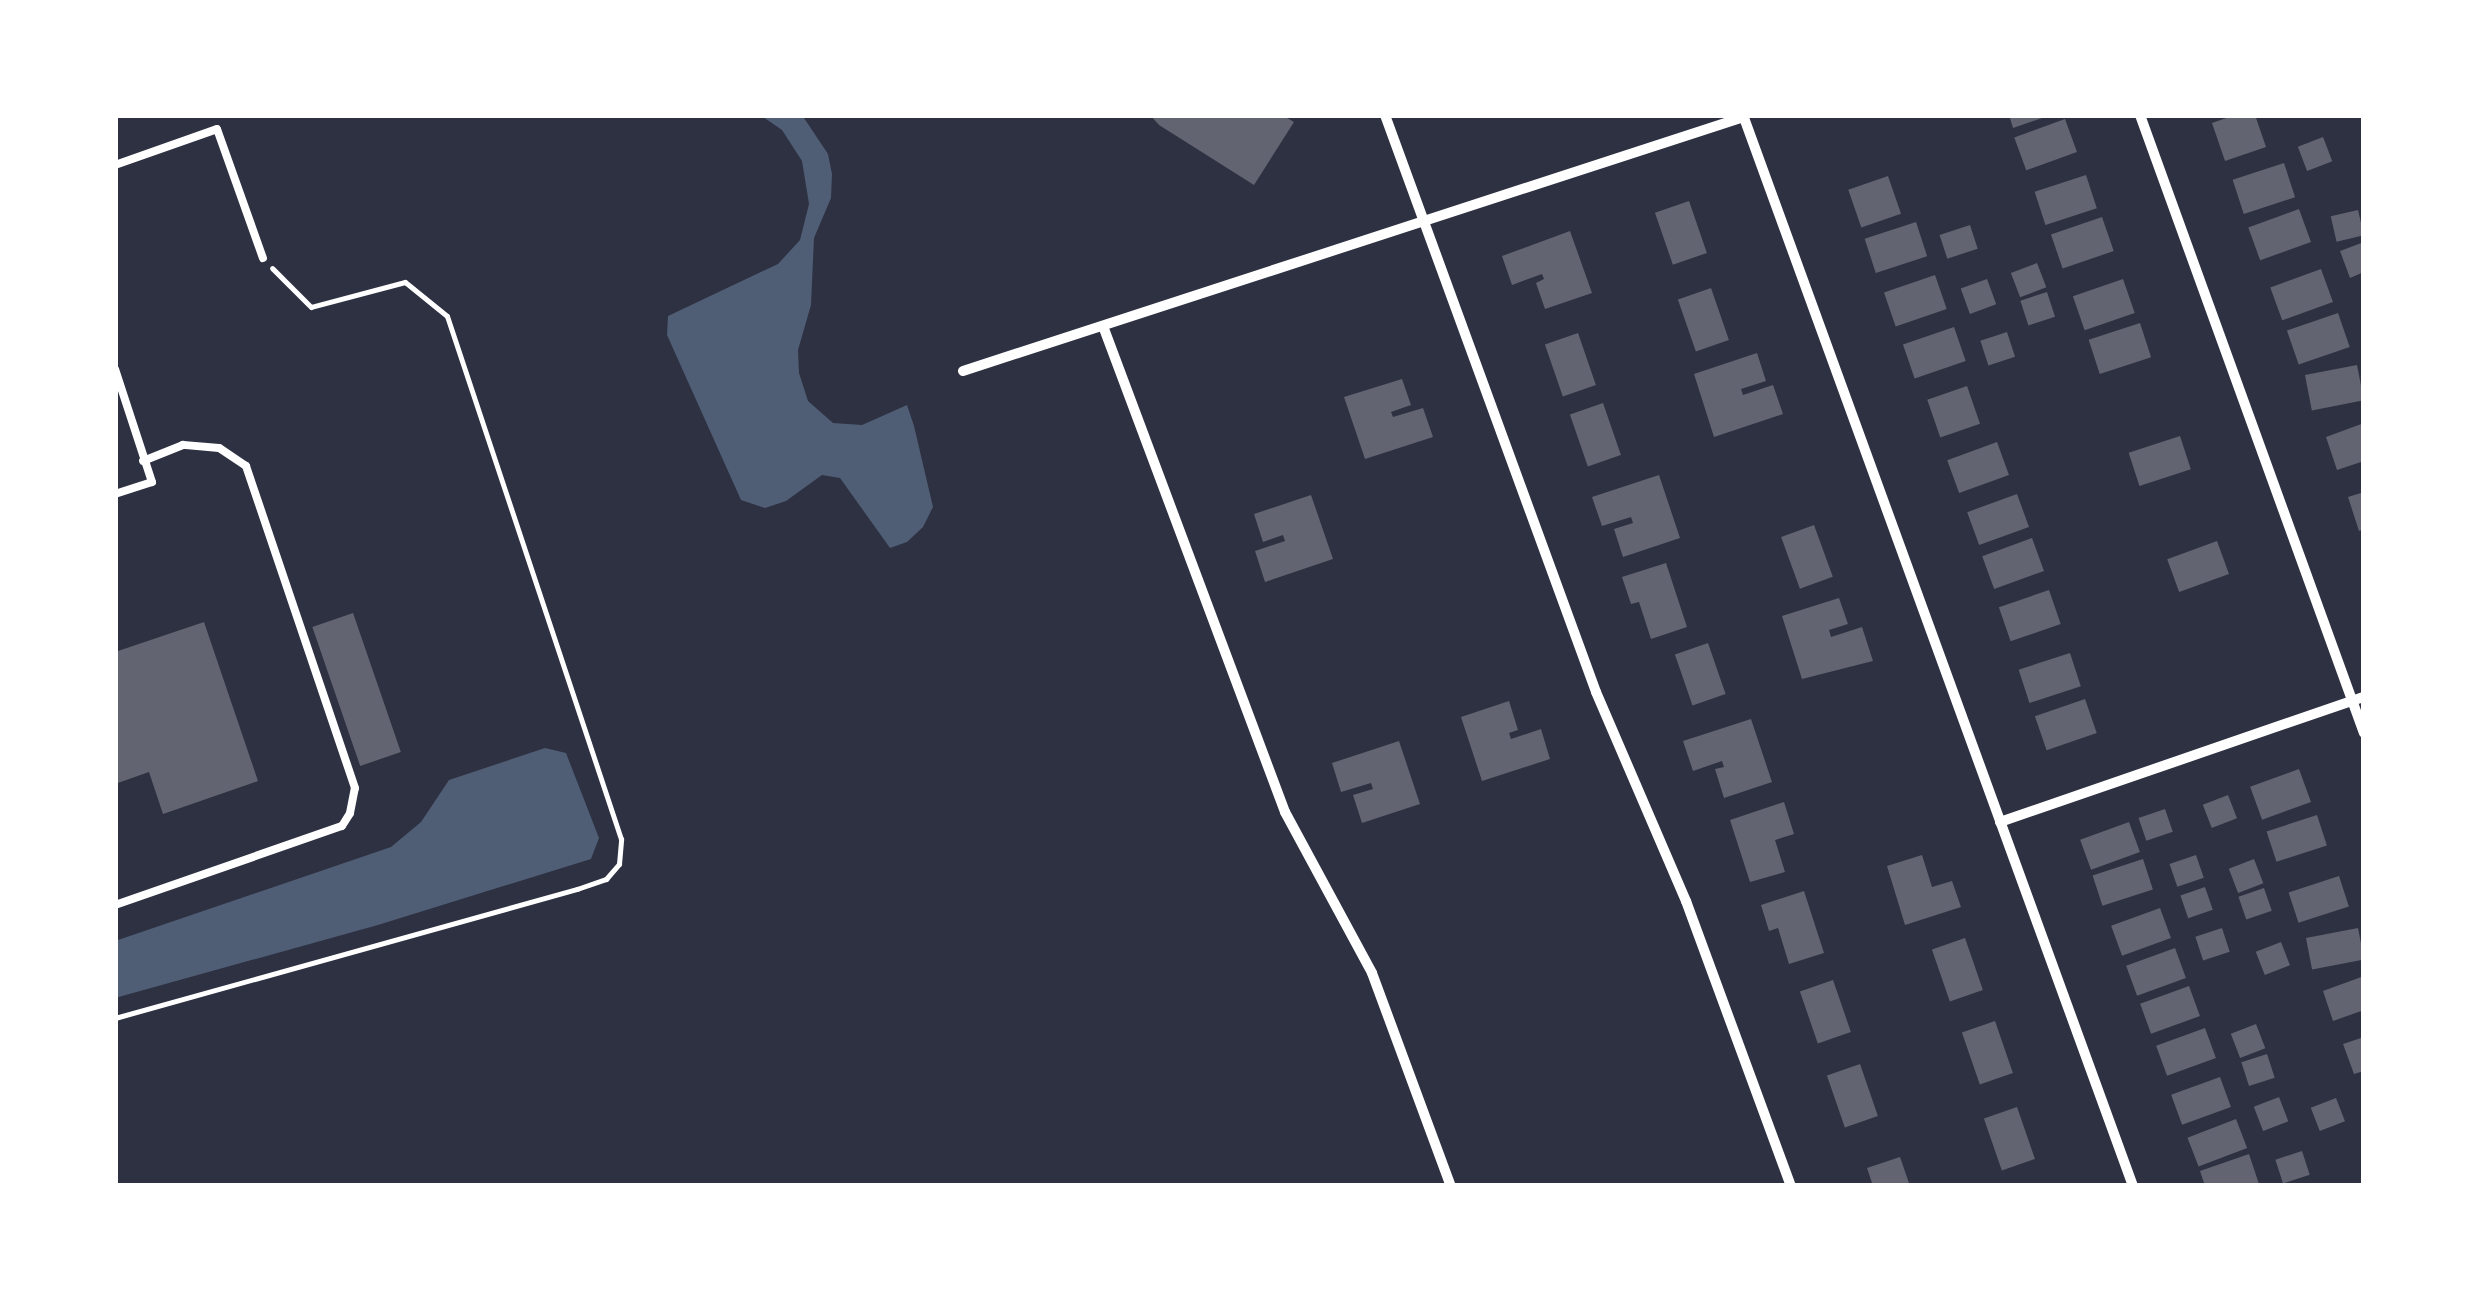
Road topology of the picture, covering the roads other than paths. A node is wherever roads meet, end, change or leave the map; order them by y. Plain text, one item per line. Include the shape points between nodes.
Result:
1 (1385, 115) edge
2 (2140, 115) edge
3 (1744, 116) edge
4 (115, 165) edge
5 (1426, 221) junction
6 (263, 258) road end
7 (1103, 326) junction
8 (115, 368) edge
9 (963, 372) dead end
10 (144, 460) junction
11 (115, 494) edge
12 (2358, 699) edge
13 (2364, 733) edge
14 (2000, 822) junction
15 (115, 905) edge
16 (1450, 1186) edge
17 (1791, 1186) edge
18 (2134, 1186) edge

1 - 5 street
2 - 12 street
3 - 5 street
3 - 14 street
4 - 6 lane via 217,128
5 - 7 street
5 - 17 street via 1596,692 1686,901
7 - 9 street
7 - 16 street via 1285,812 1372,973
8 - 10 lane
10 - 11 lane via 152,482
10 - 15 lane via 183,445 219,448 246,466 354,788 342,826
12 - 13 street
12 - 14 street
14 - 18 street

